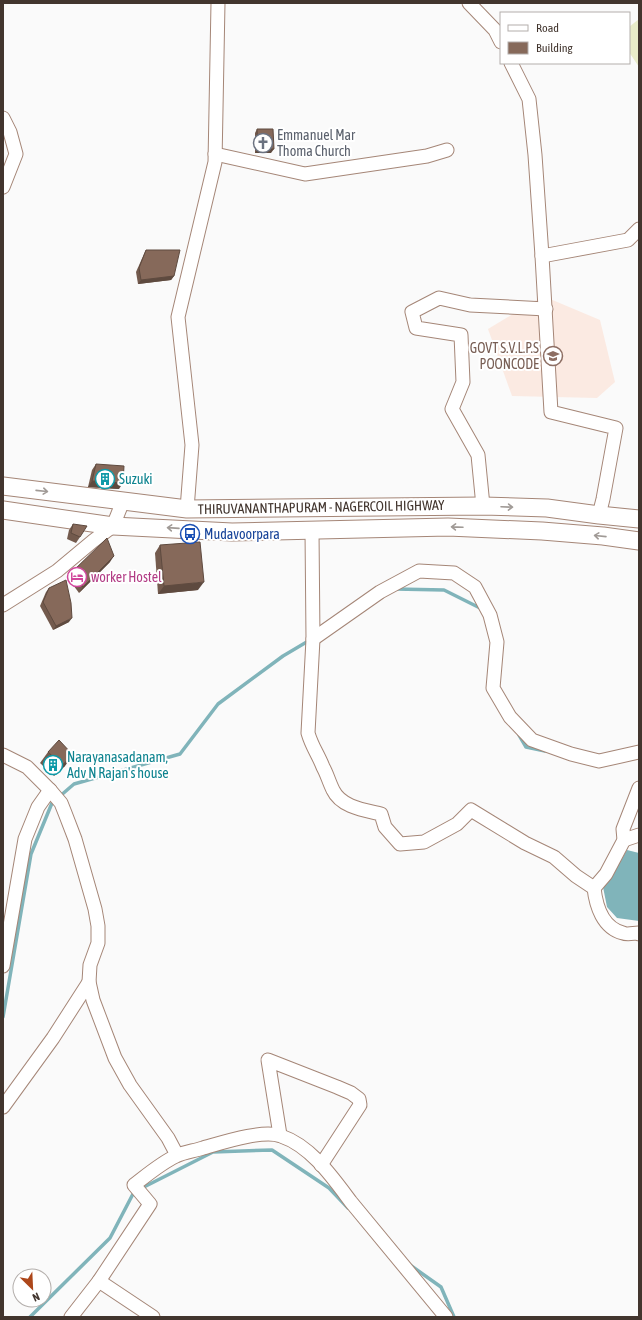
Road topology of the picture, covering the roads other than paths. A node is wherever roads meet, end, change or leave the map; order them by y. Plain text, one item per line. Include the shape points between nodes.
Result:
1 (218, 3) edge
2 (469, 3) edge
3 (500, 40) edge
4 (512, 64) edge
5 (3, 118) edge
6 (447, 150) dead end
7 (215, 154) junction
8 (3, 187) edge
9 (639, 229) edge
10 (542, 256) junction
11 (546, 309) junction
12 (3, 486) edge
13 (123, 502) junction
14 (483, 506) junction
15 (187, 509) junction
16 (3, 510) edge
17 (598, 516) junction
18 (639, 519) edge
19 (113, 526) junction
20 (312, 531) junction
21 (639, 541) edge
22 (3, 605) edge
23 (313, 639) junction
24 (639, 752) edge
25 (3, 755) edge
26 (639, 788) edge
27 (50, 790) junction
28 (639, 835) edge
29 (624, 840) junction
30 (594, 888) junction
31 (639, 934) edge
32 (3, 966) edge
33 (89, 982) junction
34 (3, 1107) edge
35 (280, 1135) junction
36 (176, 1155) junction
37 (321, 1165) junction
38 (99, 1281) junction
39 (70, 1317) edge
40 (153, 1317) edge
41 (446, 1317) edge

1 - 7 street
2 - 3 street via 495,30
4 - 10 street via 529,99
5 - 8 street via 16,154
6 - 7 street via 427,156 305,174
7 - 15 street via 178,317 192,445
9 - 10 street via 628,240
10 - 11 street
11 - 14 street via 470,305 439,298 412,312 416,328 461,335 463,382 452,409 478,455
11 - 17 street via 551,412 616,428
12 -> 13 main road, THIRUVANANTHAPURAM - NAGERCOIL HIGHWAY
13 - 15 main road, THIRUVANANTHAPURAM - NAGERCOIL HIGHWAY
13 - 19 street
14 - 15 main road, THIRUVANANTHAPURAM - NAGERCOIL HIGHWAY
14 -> 17 main road, THIRUVANANTHAPURAM - NAGERCOIL HIGHWAY via 547,508
16 - 19 main road, THIRUVANANTHAPURAM - NAGERCOIL HIGHWAY
17 - 18 main road, THIRUVANANTHAPURAM - NAGERCOIL HIGHWAY
20 -> 19 main road, THIRUVANANTHAPURAM - NAGERCOIL HIGHWAY via 232,532
19 - 22 street via 57,572
21 -> 20 main road, THIRUVANANTHAPURAM - NAGERCOIL HIGHWAY via 542,530 448,527
20 - 23 street
23 - 24 street via 380,592 419,571 454,573 475,587 490,615 497,642 493,688 510,717 532,740 600,761
23 - 30 street via 308,733 333,791 342,801 358,809 381,814 385,826 400,844 424,842 457,824 471,810 525,843 554,857
25 - 27 street via 27,768
26 - 29 street via 623,829
27 - 32 street via 38,806 25,839
27 - 33 street via 61,803 75,839 95,909 98,943 90,965
28 - 29 street
29 - 30 street via 606,874
30 - 31 street via 600,912 610,928 623,934
33 - 34 street via 53,1038
33 - 36 street via 115,1058 130,1085 168,1138
35 - 36 street via 245,1137
35 - 37 street via 298,1145
35 - 37 street via 268,1060 351,1093 359,1099 360,1105
36 - 38 street via 134,1185 150,1204
37 - 41 street
38 - 39 street
38 - 40 street

